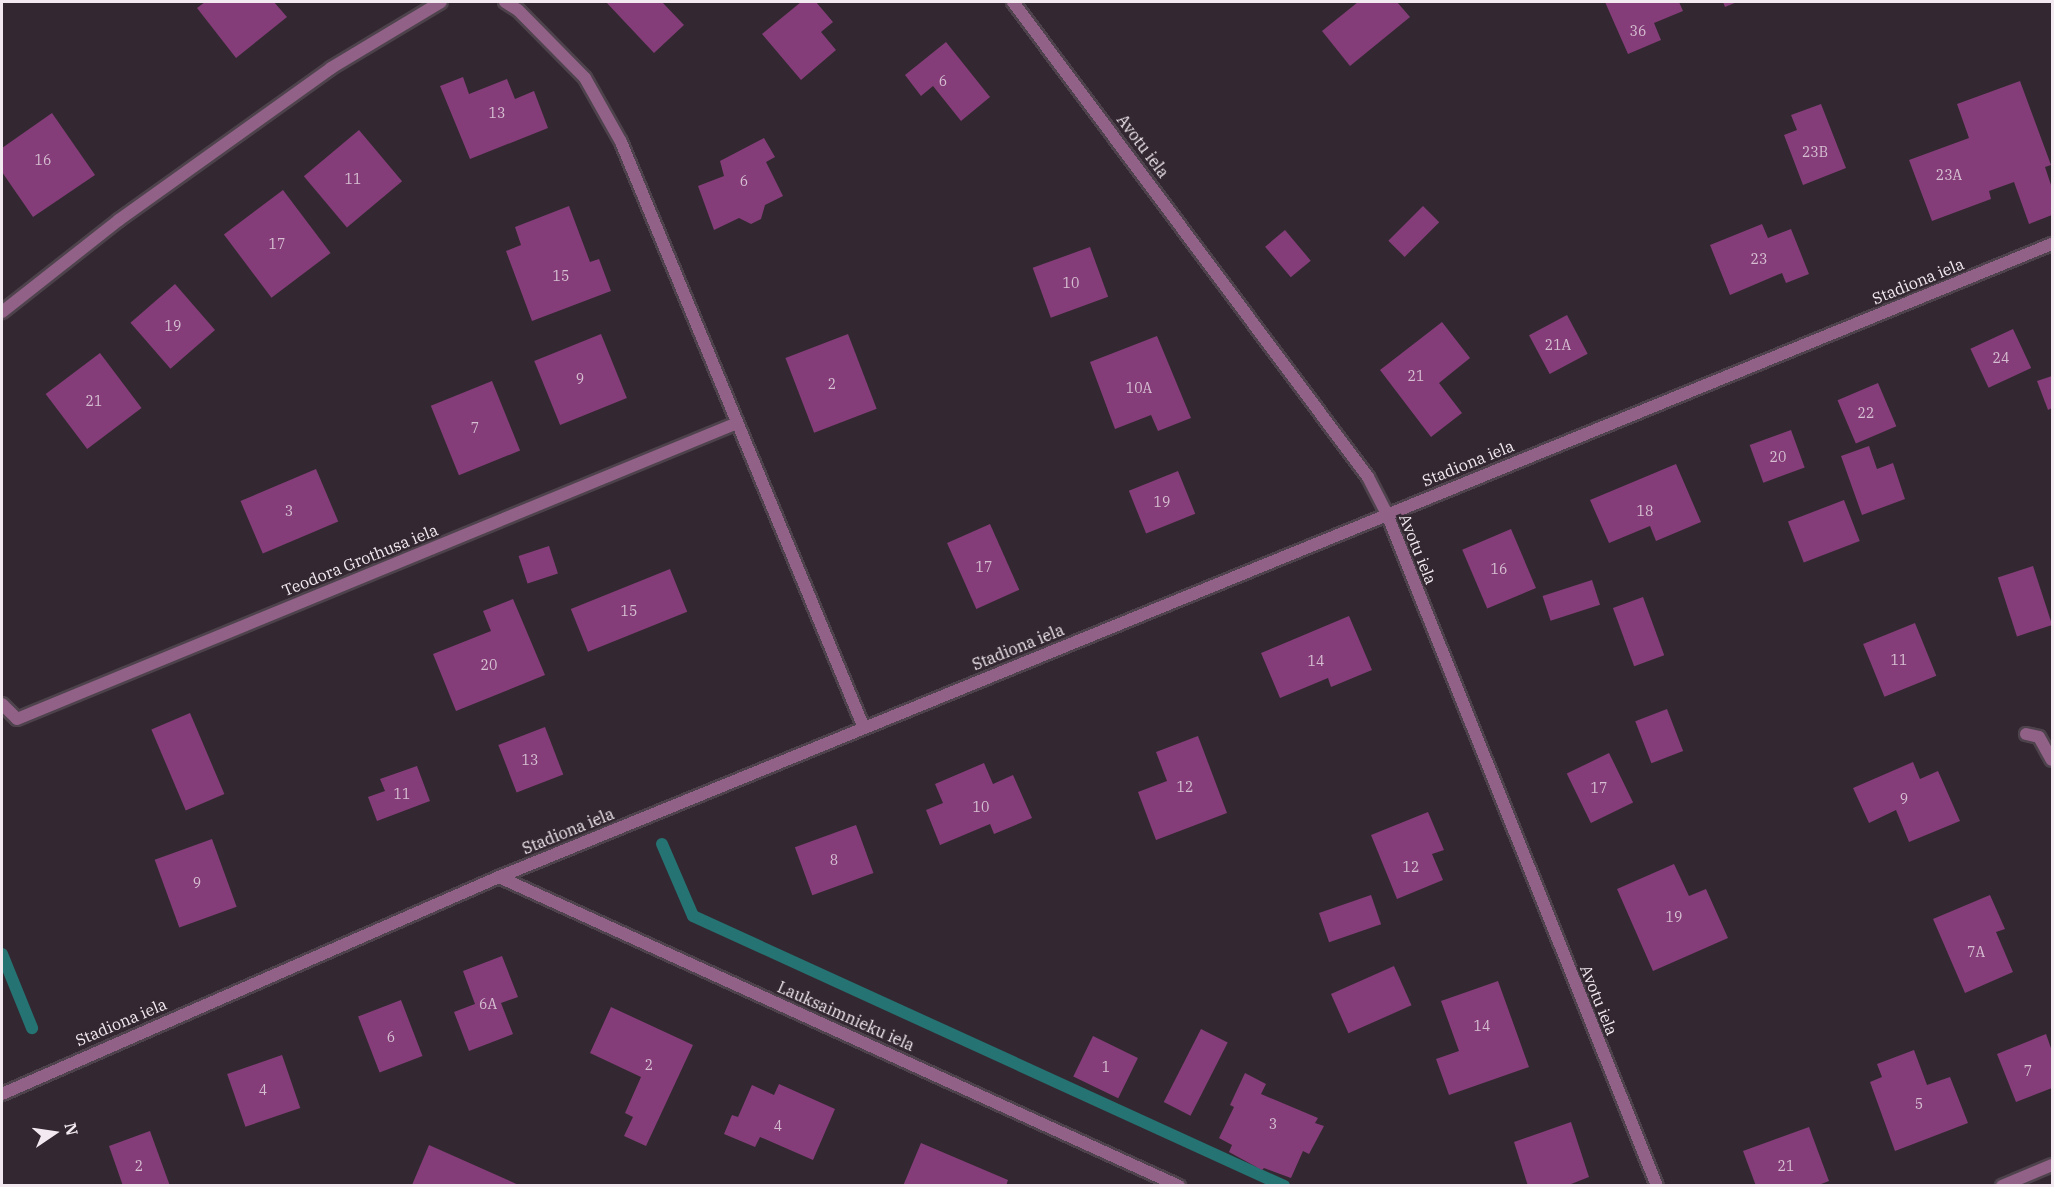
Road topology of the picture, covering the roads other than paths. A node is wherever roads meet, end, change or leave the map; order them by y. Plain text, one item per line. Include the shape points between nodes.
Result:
1 (441, 2) edge
2 (504, 2) edge
3 (1013, 2) edge
4 (2052, 244) edge
5 (2, 312) edge
6 (735, 424) junction
7 (1387, 514) junction
8 (2, 704) edge
9 (864, 728) junction
10 (2025, 734) dead end
11 (2052, 760) edge
12 (499, 877) junction
13 (2, 1094) edge
14 (2052, 1165) edge
15 (1179, 1185) edge
16 (1656, 1185) edge
17 (2002, 1185) edge

1 - 5 street via 331,68 119,220
2 - 6 street via 518,10 585,78 616,133
3 - 7 street, Avotu iela via 1323,412 1368,477
4 - 7 street, Stadiona iela
6 - 8 street, Teodora Grothusa iela via 17,718
6 - 9 street
7 - 9 street, Stadiona iela
7 - 16 street, Avotu iela
9 - 12 street, Stadiona iela
10 - 11 street via 2039,737
12 - 13 street, Stadiona iela
12 - 15 street, Lauksaimnieku iela
14 - 17 street

